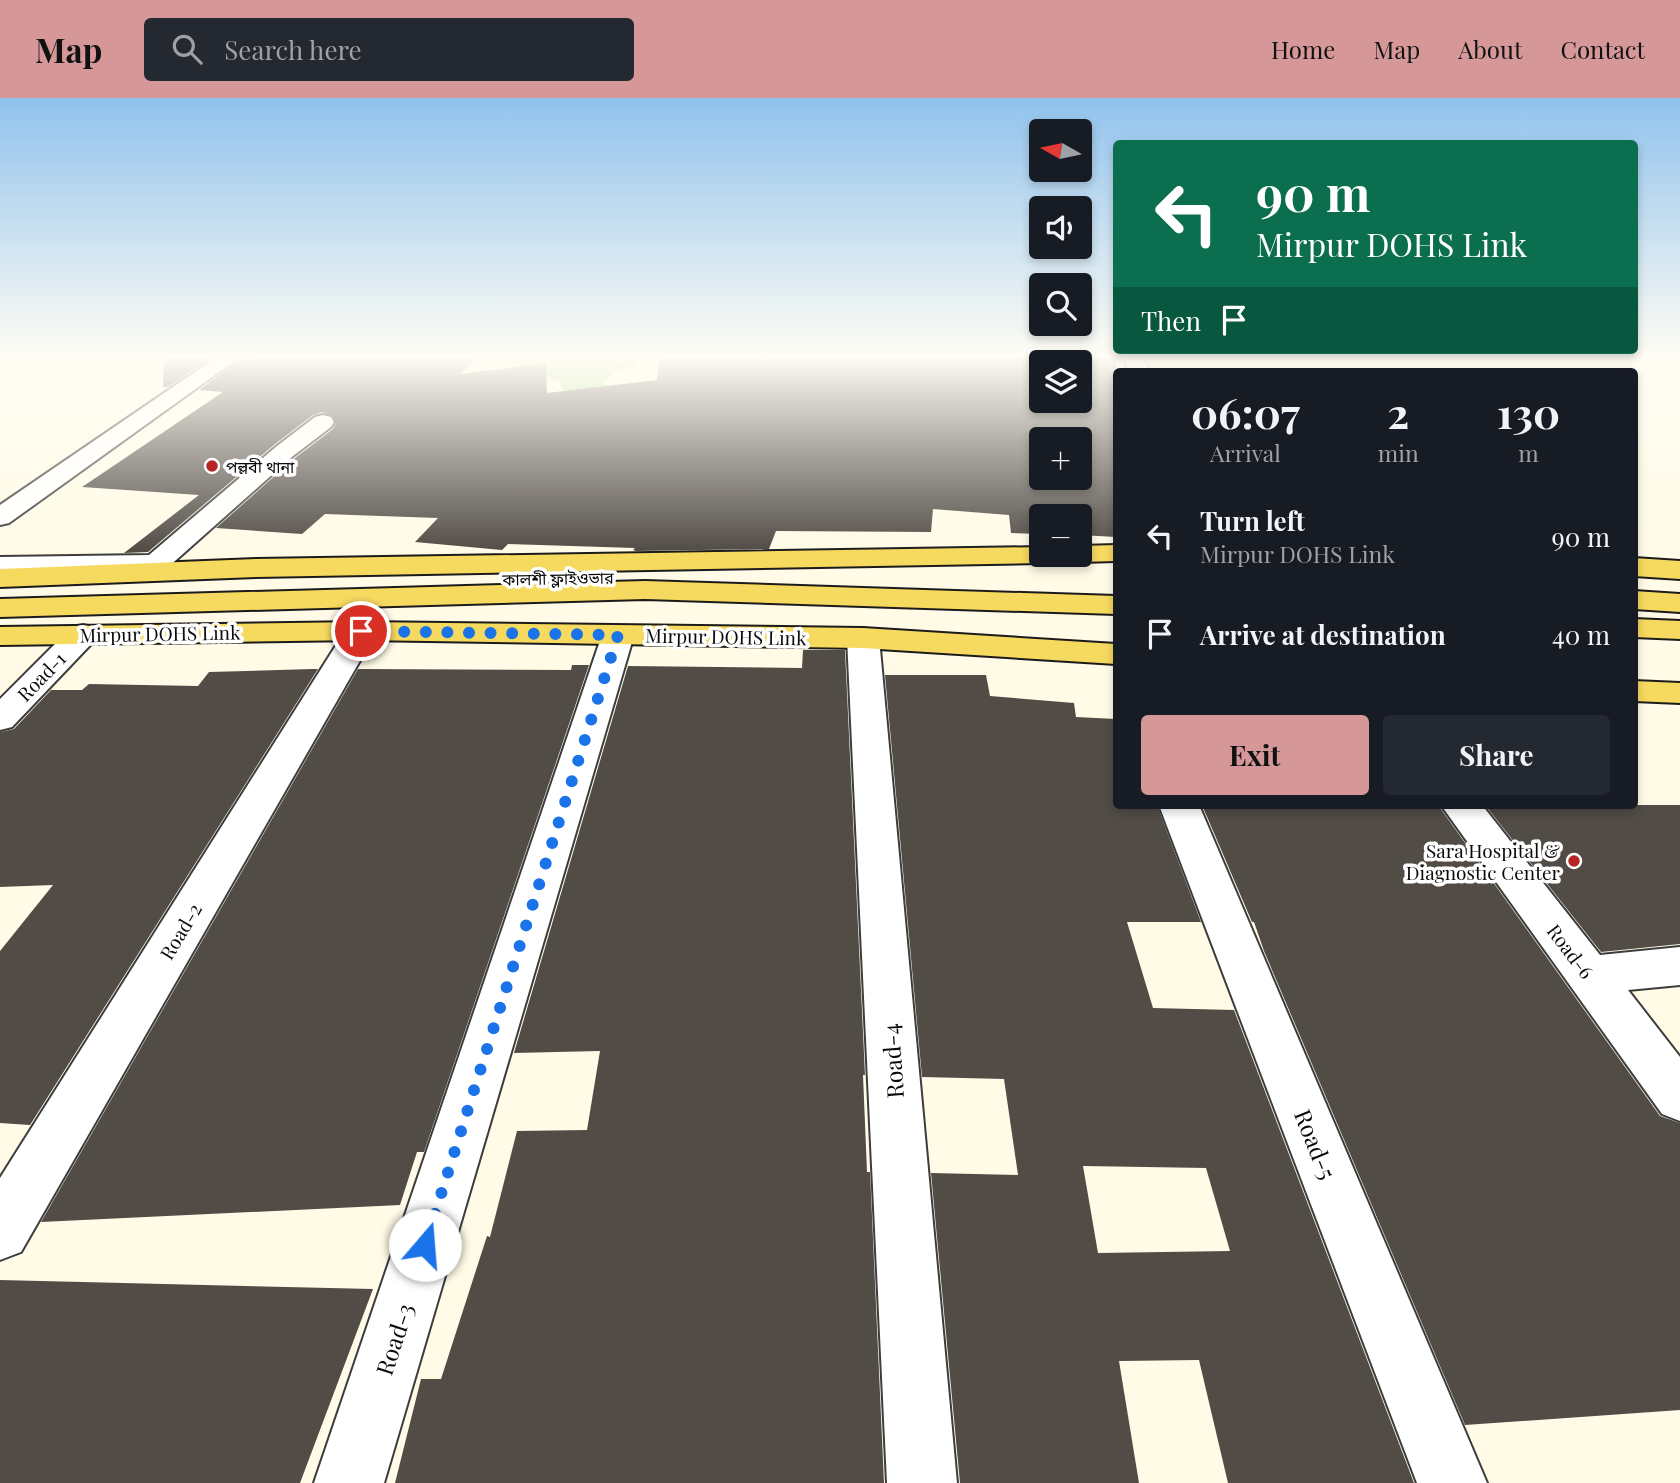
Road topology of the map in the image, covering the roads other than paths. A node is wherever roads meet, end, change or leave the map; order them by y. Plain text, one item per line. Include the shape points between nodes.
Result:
1 (137, 422) edge
2 (323, 422) dead end
3 (0, 517) edge
4 (1113, 553) edge
5 (1092, 554) edge
6 (1029, 555) edge
7 (0, 566) edge
8 (1638, 567) edge
9 (1680, 570) edge
10 (0, 578) edge
11 (1113, 579) edge
12 (0, 595) edge
13 (1638, 600) edge
14 (1680, 603) edge
15 (1113, 605) edge
16 (0, 608) edge
17 (1638, 628) edge
18 (1680, 630) edge
19 (361, 631) junction
20 (83, 634) junction
21 (618, 635) junction
22 (0, 636) edge
23 (863, 638) junction
24 (1113, 654) edge
25 (1638, 691) edge
26 (1680, 693) edge
27 (0, 719) edge
28 (1181, 809) edge
29 (1464, 809) edge
30 (1680, 966) edge
31 (1589, 975) junction
32 (1680, 1097) edge
33 (0, 1231) edge
34 (349, 1483) edge
35 (922, 1483) edge
36 (1452, 1483) edge

1 - 3 street
2 - 7 street via 156,564
4 - 5 main road
6 - 10 main road via 256,568
8 - 9 main road
11 - 12 main road, কালশী ফ্লাইওভার via 646,575
13 - 14 main road
15 - 16 main road via 645,590
17 - 18 main road
19 - 20 main road, Mirpur DOHS Link
19 - 21 main road, Mirpur DOHS Link
19 - 33 street, Road-2
20 - 22 main road, Mirpur DOHS Link
20 - 27 street, Road-1
21 - 23 main road, Mirpur DOHS Link
21 - 34 street, Road-3
23 - 24 main road, Mirpur DOHS Link
23 - 35 street, Road-4
25 - 26 main road
28 - 36 street, Road-5
29 - 31 street, Road-6
30 - 31 street
31 - 32 street, Road-6

